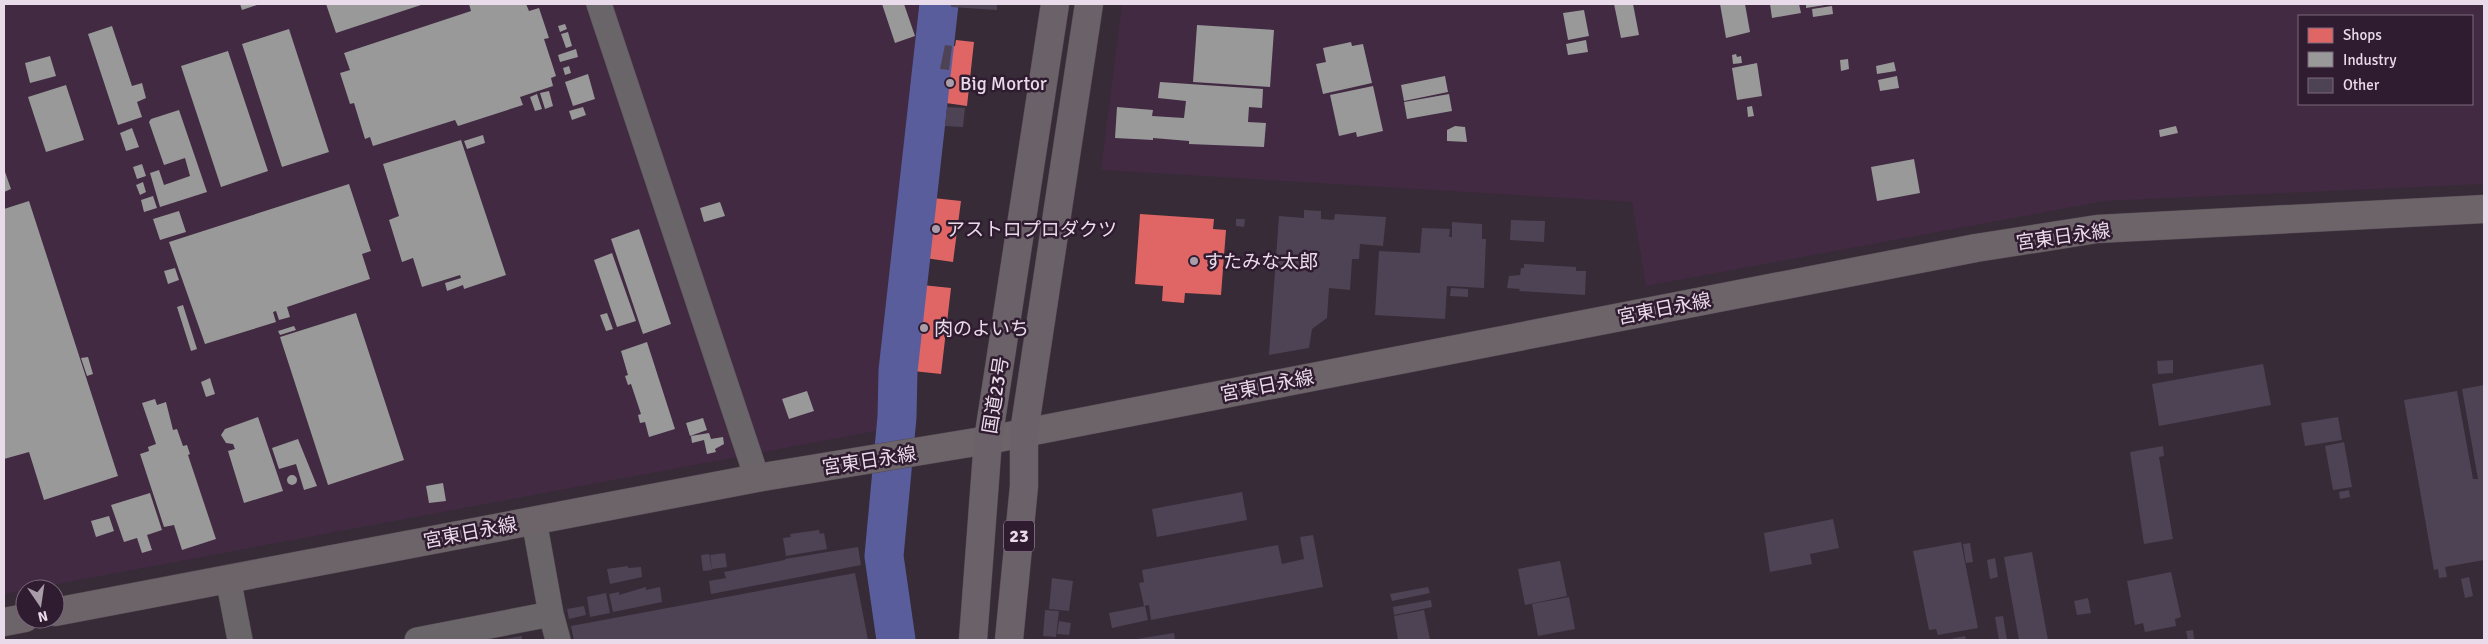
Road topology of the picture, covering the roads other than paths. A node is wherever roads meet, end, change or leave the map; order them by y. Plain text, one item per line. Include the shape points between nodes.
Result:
1 (599, 4) edge
2 (1055, 4) edge
3 (1089, 4) edge
4 (2484, 209) edge
5 (1024, 432) junction
6 (988, 440) junction
7 (757, 478) junction
8 (534, 520) junction
9 (228, 578) junction
10 (65, 610) edge
11 (551, 614) junction
12 (240, 640) edge
13 (417, 640) edge
14 (558, 640) edge
15 (973, 640) edge
16 (1010, 640) edge

1 - 7 street
2 - 6 highway, 国道23号 / 23
3 - 5 highway, 国道23号 / 23
4 - 5 main road, 宮東日永線 via 2078,232 1976,248
5 - 6 main road, 宮東日永線
5 - 16 highway, 国道23号 / 23 via 1024,486
6 - 7 main road, 宮東日永線
6 - 15 highway, 国道23号 / 23
7 - 8 main road, 宮東日永線
8 - 9 main road, 宮東日永線
8 - 11 street
9 - 10 main road, 宮東日永線
9 - 12 street
11 - 13 street
11 - 14 street

